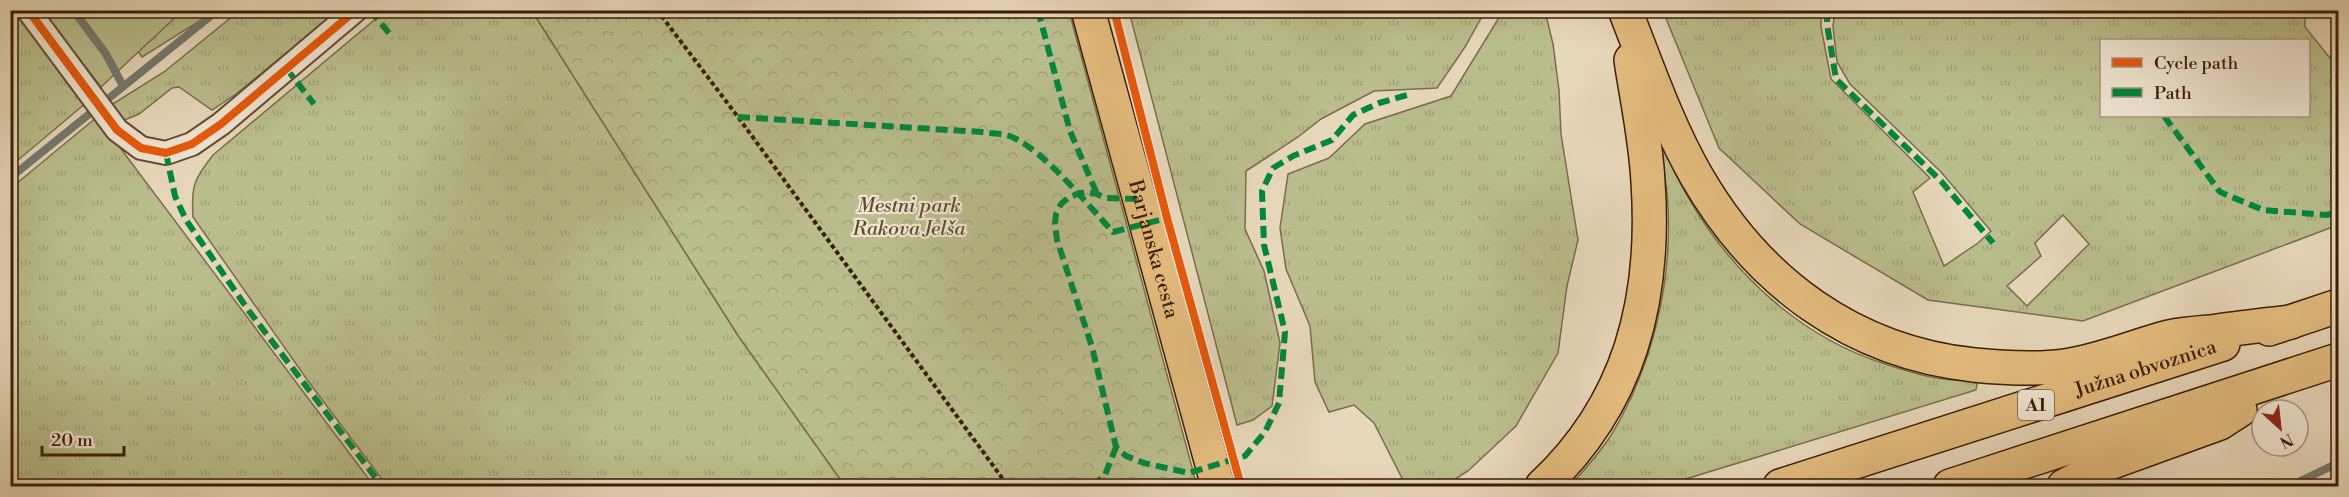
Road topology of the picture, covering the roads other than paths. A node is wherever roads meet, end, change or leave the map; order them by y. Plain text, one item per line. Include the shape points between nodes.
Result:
1 (28, 10) edge
2 (356, 10) edge
3 (1088, 10) edge
4 (1624, 10) edge
5 (2338, 306) edge
6 (2290, 322) junction
7 (2338, 360) edge
8 (2301, 372) junction
9 (1218, 486) edge
10 (1542, 486) edge
11 (1780, 486) edge
12 (1950, 486) edge
13 (2064, 486) edge

1 - 2 street via 117,130 141,148 166,153 192,144 220,124
3 - 9 main road, Barjanska cesta
4 - 6 main road via 1685,154 1734,230 1794,293 1850,330 1923,356 2027,369 2066,366 2171,336
4 - 10 main road via 1648,180 1649,266 1644,304 1622,374 1605,407 1582,443
5 - 6 main road, Južna obvoznica / A1
6 - 11 main road, Južna obvoznica / A1
7 - 8 main road
8 - 12 main road
8 - 13 main road via 2220,423 2103,465

